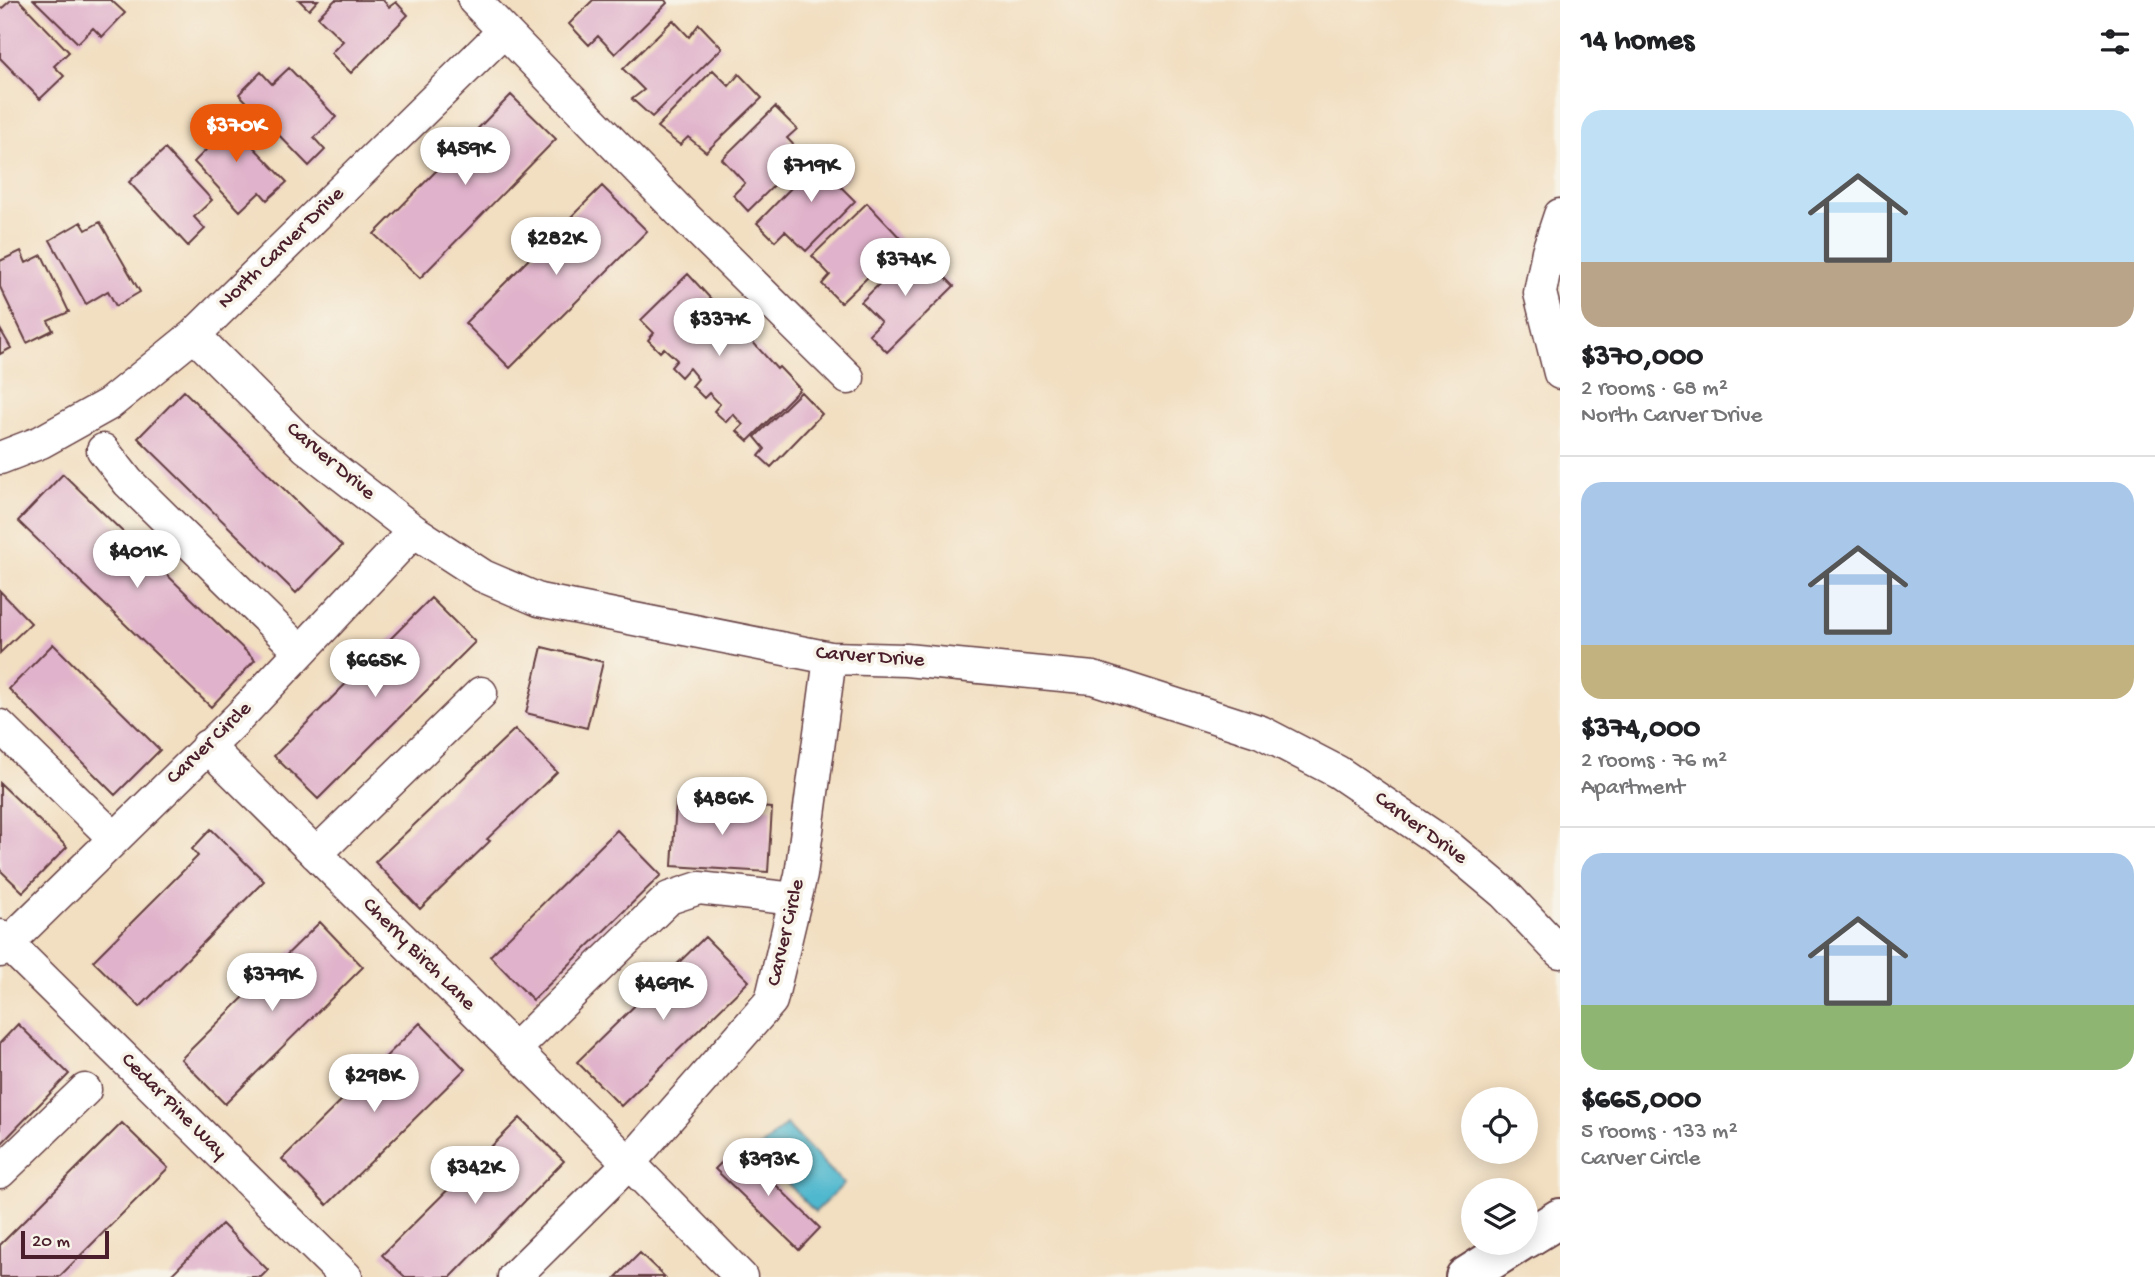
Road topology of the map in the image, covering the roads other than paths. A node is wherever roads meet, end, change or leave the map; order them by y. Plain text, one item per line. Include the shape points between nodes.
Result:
1 (474, 0) edge
2 (504, 31) junction
3 (1560, 215) edge
4 (194, 335) junction
5 (1560, 373) edge
6 (848, 378) dead end
7 (103, 450) dead end
8 (0, 458) edge
9 (414, 531) junction
10 (300, 652) junction
11 (830, 658) junction
12 (481, 693) dead end
13 (0, 726) edge
14 (207, 746) junction
15 (114, 838) junction
16 (316, 854) junction
17 (795, 899) junction
18 (2, 944) edge
19 (1560, 952) edge
20 (514, 1050) junction
21 (85, 1090) dead end
22 (629, 1163) junction
23 (0, 1172) edge
24 (1560, 1218) edge
25 (1538, 1232) edge
26 (1500, 1255) edge
27 (527, 1273) edge
28 (346, 1277) edge
29 (741, 1277) edge
30 (1465, 1277) edge

1 - 2 street
2 - 4 street, North Carver Drive
2 - 6 street
3 - 5 street via 1541,293
4 - 8 street, North Carver Drive via 109,404 41,442
4 - 9 street, Carver Drive via 306,447
7 - 10 street via 128,482
9 - 10 street, Carver Circle
9 - 11 street, Carver Drive via 482,576 539,600
10 - 14 street, Carver Circle
11 - 17 street, Carver Circle
11 - 19 street, Carver Drive via 1094,677 1261,732 1338,772 1449,846 1504,893
12 - 16 street
13 - 15 street
14 - 15 street, Carver Circle
14 - 16 street, Cherry Birch Lane
15 - 18 street, Carver Circle
16 - 20 street, Cherry Birch Lane
17 - 20 street via 699,888 669,898
17 - 22 street, Carver Circle via 771,1001
18 - 28 street, Cedar Pine Way
20 - 22 street, Cherry Birch Lane
21 - 23 street
22 - 27 street, Carver Circle
22 - 29 street, Cherry Birch Lane
24 - 25 highway
26 - 30 highway

